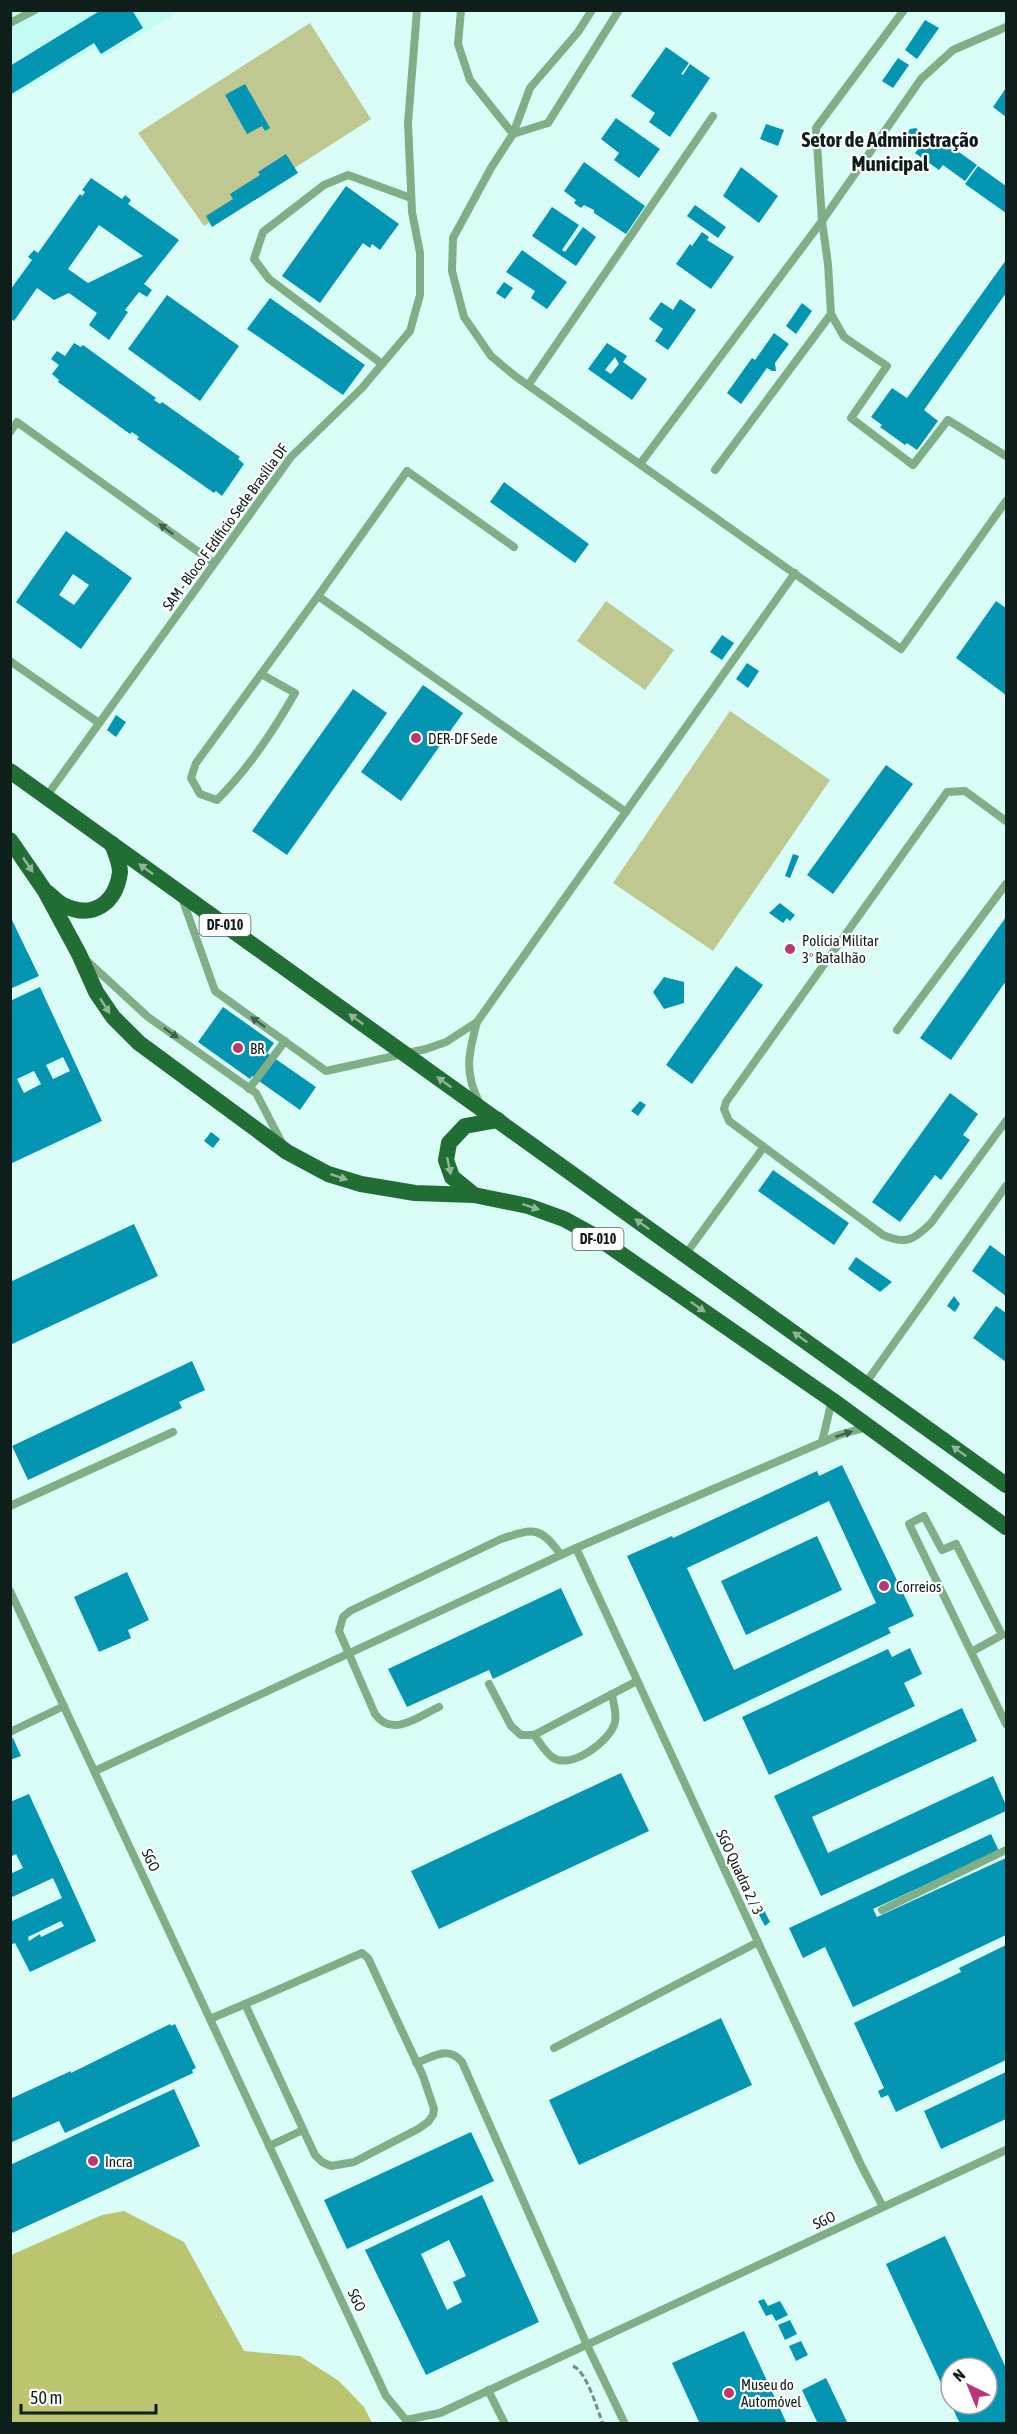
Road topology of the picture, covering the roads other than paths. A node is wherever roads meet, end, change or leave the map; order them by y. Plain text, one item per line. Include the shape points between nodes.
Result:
1 (35, 10) edge
2 (417, 10) edge
3 (461, 10) edge
4 (592, 10) edge
5 (620, 10) edge
6 (904, 10) edge
7 (10, 23) edge
8 (1006, 27) edge
9 (713, 116) dead end
10 (513, 134) junction
11 (411, 198) junction
12 (822, 221) junction
13 (831, 314) junction
14 (382, 364) junction
15 (529, 384) junction
16 (10, 432) edge
17 (1006, 456) edge
18 (640, 464) junction
19 (715, 470) dead end
20 (1006, 501) edge
21 (514, 547) dead end
22 (214, 563) junction
23 (795, 573) junction
24 (318, 596) junction
25 (10, 661) edge
26 (261, 674) junction
27 (99, 723) junction
28 (10, 771) edge
29 (46, 797) junction
30 (626, 812) junction
31 (1006, 821) edge
32 (10, 840) edge
33 (112, 844) junction
34 (1006, 884) edge
35 (45, 891) junction
36 (181, 893) junction
37 (79, 954) junction
38 (477, 1022) junction
39 (897, 1030) dead end
40 (285, 1041) junction
41 (404, 1053) junction
42 (249, 1089) junction
43 (491, 1115) junction
44 (1006, 1121) edge
45 (763, 1148) junction
46 (287, 1152) junction
47 (1006, 1186) edge
48 (474, 1195) junction
49 (686, 1255) junction
50 (865, 1384) junction
51 (832, 1400) junction
52 (867, 1427) junction
53 (173, 1432) dead end
54 (822, 1442) junction
55 (1006, 1485) edge
56 (10, 1506) edge
57 (1006, 1527) edge
58 (576, 1548) junction
59 (561, 1555) junction
60 (10, 1591) edge
61 (971, 1652) junction
62 (348, 1654) junction
63 (637, 1681) junction
64 (489, 1684) dead end
65 (612, 1694) junction
66 (64, 1706) junction
67 (439, 1707) dead end
68 (1006, 1724) edge
69 (10, 1732) edge
70 (534, 1734) junction
71 (95, 1771) junction
72 (1006, 1850) edge
73 (882, 1910) dead end
74 (758, 1942) junction
75 (245, 2004) junction
76 (210, 2019) junction
77 (554, 2048) dead end
78 (416, 2063) junction
79 (303, 2130) junction
80 (269, 2145) junction
81 (1006, 2150) edge
82 (883, 2207) junction
83 (587, 2345) junction
84 (488, 2391) junction
85 (440, 2413) junction
86 (445, 2424) edge
87 (505, 2424) edge
88 (625, 2424) edge

1 - 7 lane
2 - 11 lane, SAM - Bloco F Edificio Sede Brasília DF via 408,123
3 - 10 lane via 458,44 471,80
4 - 10 lane via 530,88
5 - 10 lane via 548,123
6 - 12 lane via 816,128
8 - 12 lane via 953,50 921,79
9 - 15 lane
10 - 15 lane via 453,238 452,271 464,317 491,356
11 - 14 lane, SAM - Bloco F Edificio Sede Brasília DF via 420,253 420,295 410,331
11 - 14 lane via 348,175 324,185 263,232 254,259 269,279
12 - 13 lane
12 - 18 lane
13 - 17 lane via 844,337 887,366 851,418 913,465 948,420
13 - 19 lane
14 - 22 lane, SAM - Bloco F Edificio Sede Brasília DF via 291,457
15 - 18 lane
22 -> 16 lane via 17,422
18 - 23 lane
20 - 23 lane via 901,649
21 - 24 lane via 407,471
22 - 27 lane, SAM - Bloco F Edificio Sede Brasília DF
23 - 30 lane
24 - 26 lane
24 - 30 lane
25 - 27 lane
26 - 26 lane via 196,763 191,778 200,794 217,800 231,786 269,739 295,693
27 - 29 lane, SAM - Bloco F Edificio Sede Brasília DF
28 - 29 main road, DF-010
29 - 33 main road, DF-010
30 - 38 lane
31 - 45 lane via 965,790 947,792 726,1102 729,1121
32 -> 35 main road, DF-010
33 - 35 main road via 120,869 114,896 101,906 83,911 62,905
36 -> 33 main road, DF-010
34 - 39 lane
35 - 37 main road, DF-010
40 -> 36 lane via 215,991
41 -> 36 main road, DF-010
37 -> 42 lane via 148,1017
37 -> 46 main road, DF-010 via 112,1017 139,1043
38 - 41 lane via 446,1042
38 - 43 lane via 469,1051 470,1085
40 - 41 lane via 326,1071
40 - 42 lane
43 -> 41 main road, DF-010
42 - 46 lane via 256,1093
43 -> 48 main road via 465,1126 449,1143 446,1160 452,1177
49 -> 43 main road, DF-010
44 - 45 lane via 931,1223 908,1241 883,1235
45 - 49 lane
46 -> 48 main road, DF-010 via 328,1174 361,1184 415,1193
47 - 50 lane
48 -> 51 main road, DF-010 via 528,1206 595,1236
50 -> 49 main road, DF-010
55 -> 50 main road, DF-010
51 - 52 main road, DF-010
51 - 54 lane
54 -> 52 lane
52 - 57 main road, DF-010
53 - 56 lane
54 - 58 lane
58 - 59 lane
58 - 63 lane, SGO Quadra 2 / 3
59 - 62 lane
59 - 62 lane via 547,1537 536,1532 501,1539 351,1611 340,1623 339,1631
60 - 66 lane, SGO
61 - 61 lane via 909,1524 924,1516 942,1550 956,1544 1002,1635
61 - 68 lane
62 - 67 lane via 381,1723 397,1726
62 - 71 lane
63 - 65 lane
63 - 74 lane, SGO Quadra 2 / 3
64 - 70 lane via 511,1726 521,1735
65 - 70 lane
65 - 70 lane via 615,1724 604,1741 577,1758 563,1762 552,1757
66 - 69 lane
66 - 71 lane, SGO
71 - 76 lane, SGO
72 - 73 lane
74 - 77 lane
74 - 82 lane, SGO Quadra 2 / 3
75 - 76 lane
75 - 78 lane via 362,1953 368,1958
75 - 79 lane
76 - 80 lane, SGO
78 - 79 lane via 434,2109 428,2122 418,2129 354,2162 331,2166 315,2155
78 - 83 lane via 444,2052 456,2055 462,2062
79 - 80 lane
80 - 85 lane, SGO via 386,2396 406,2420
81 - 82 lane, SGO
82 - 83 lane, SGO
83 - 84 lane, SGO
83 - 88 lane
84 - 85 lane, SGO
84 - 87 lane
85 - 86 lane

